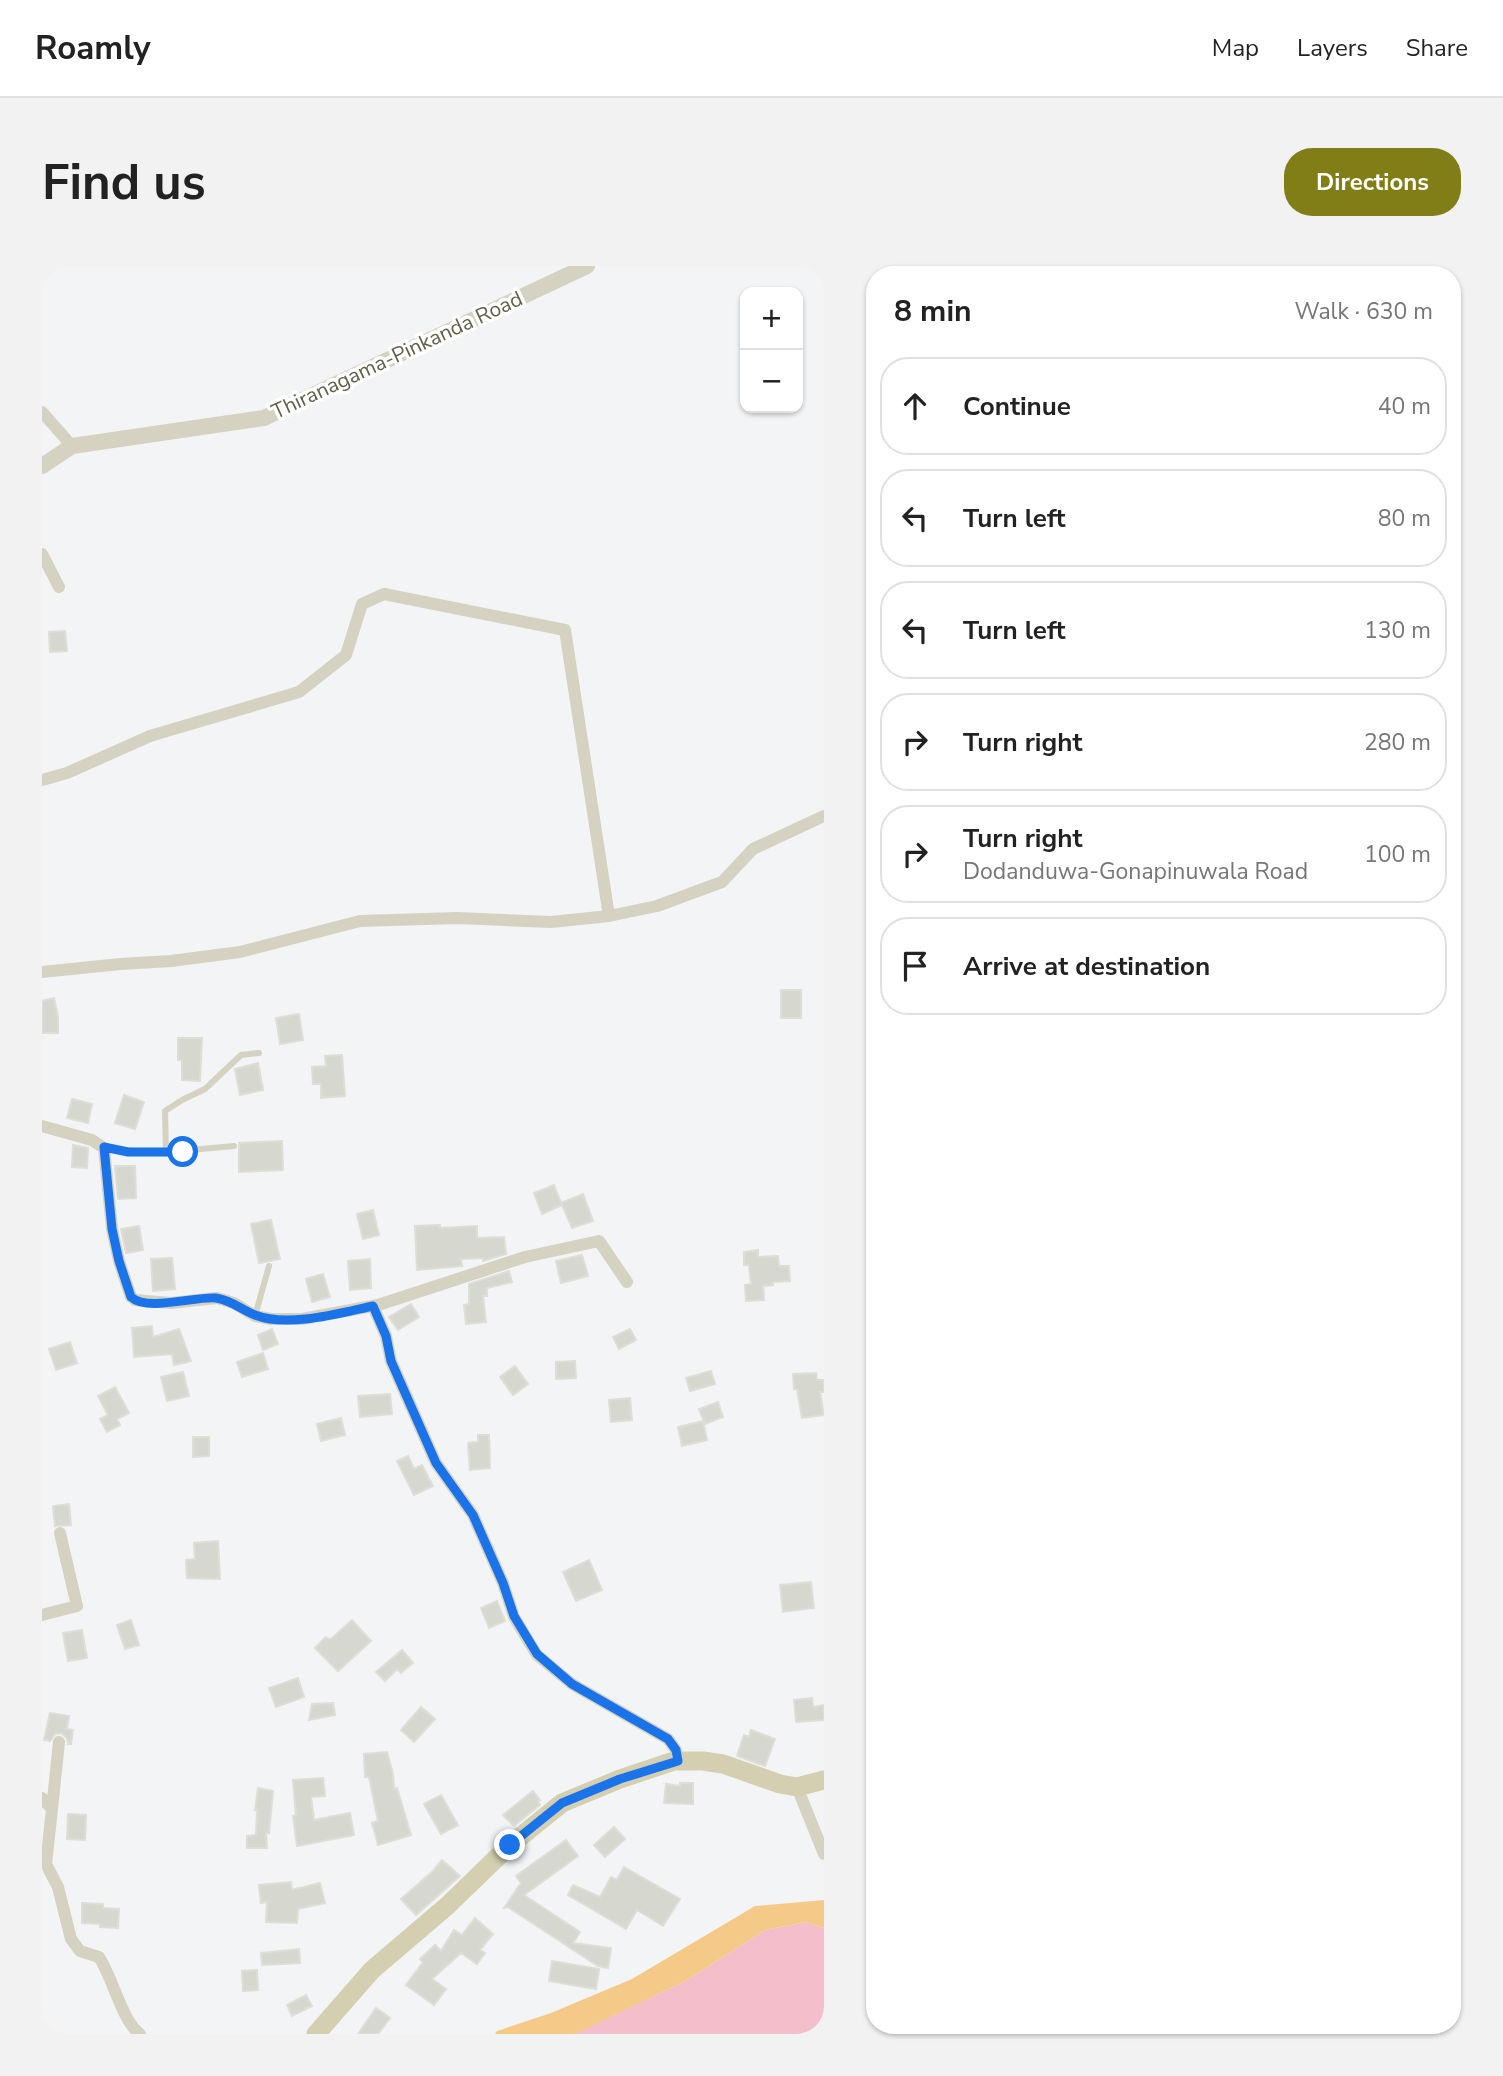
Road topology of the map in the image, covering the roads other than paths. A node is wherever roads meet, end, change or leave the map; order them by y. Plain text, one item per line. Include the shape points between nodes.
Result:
1 (587, 266) edge
2 (42, 412) edge
3 (72, 446) junction
4 (42, 466) edge
5 (42, 554) edge
6 (60, 587) dead end
7 (42, 780) edge
8 (824, 816) edge
9 (609, 916) junction
10 (42, 972) edge
11 (259, 1053) dead end
12 (42, 1126) edge
13 (234, 1146) dead end
14 (104, 1147) junction
15 (166, 1152) junction
16 (269, 1266) dead end
17 (627, 1282) dead end
18 (373, 1306) junction
19 (255, 1315) junction
20 (60, 1533) dead end
21 (42, 1615) edge
22 (60, 1742) dead end
23 (678, 1761) junction
24 (824, 1780) edge
25 (797, 1787) junction
26 (42, 1798) edge
27 (52, 1809) junction
28 (824, 1854) edge
29 (139, 2034) edge
30 (316, 2034) edge

1 - 3 street, Thiranagama-Pinkanda Road via 264,418
2 - 3 street
3 - 4 street, Thiranagama-Pinkanda Road
5 - 6 street
7 - 9 street via 150,736 299,692 346,655 362,604 384,594 565,630
8 - 9 street via 753,849 722,882 657,906
9 - 10 street via 551,922 457,918 360,921 240,952
11 - 15 lane via 241,1055 205,1090 165,1111
12 - 14 street
13 - 15 lane
14 - 15 lane
14 - 19 street via 112,1229 131,1297 149,1303 217,1298
16 - 19 lane
17 - 18 street via 599,1241 525,1257
18 - 19 street via 302,1319
18 - 23 street via 391,1361 436,1463 473,1515 514,1616 537,1654 572,1684 668,1739
20 - 21 street via 77,1606
22 - 27 street
23 - 25 main road via 723,1764
23 - 30 main road via 562,1803 372,1970
24 - 25 main road
25 - 28 street
26 - 27 street
27 - 29 street via 46,1864 58,1887 71,1939 80,1951 99,1957 110,1973 128,2022

